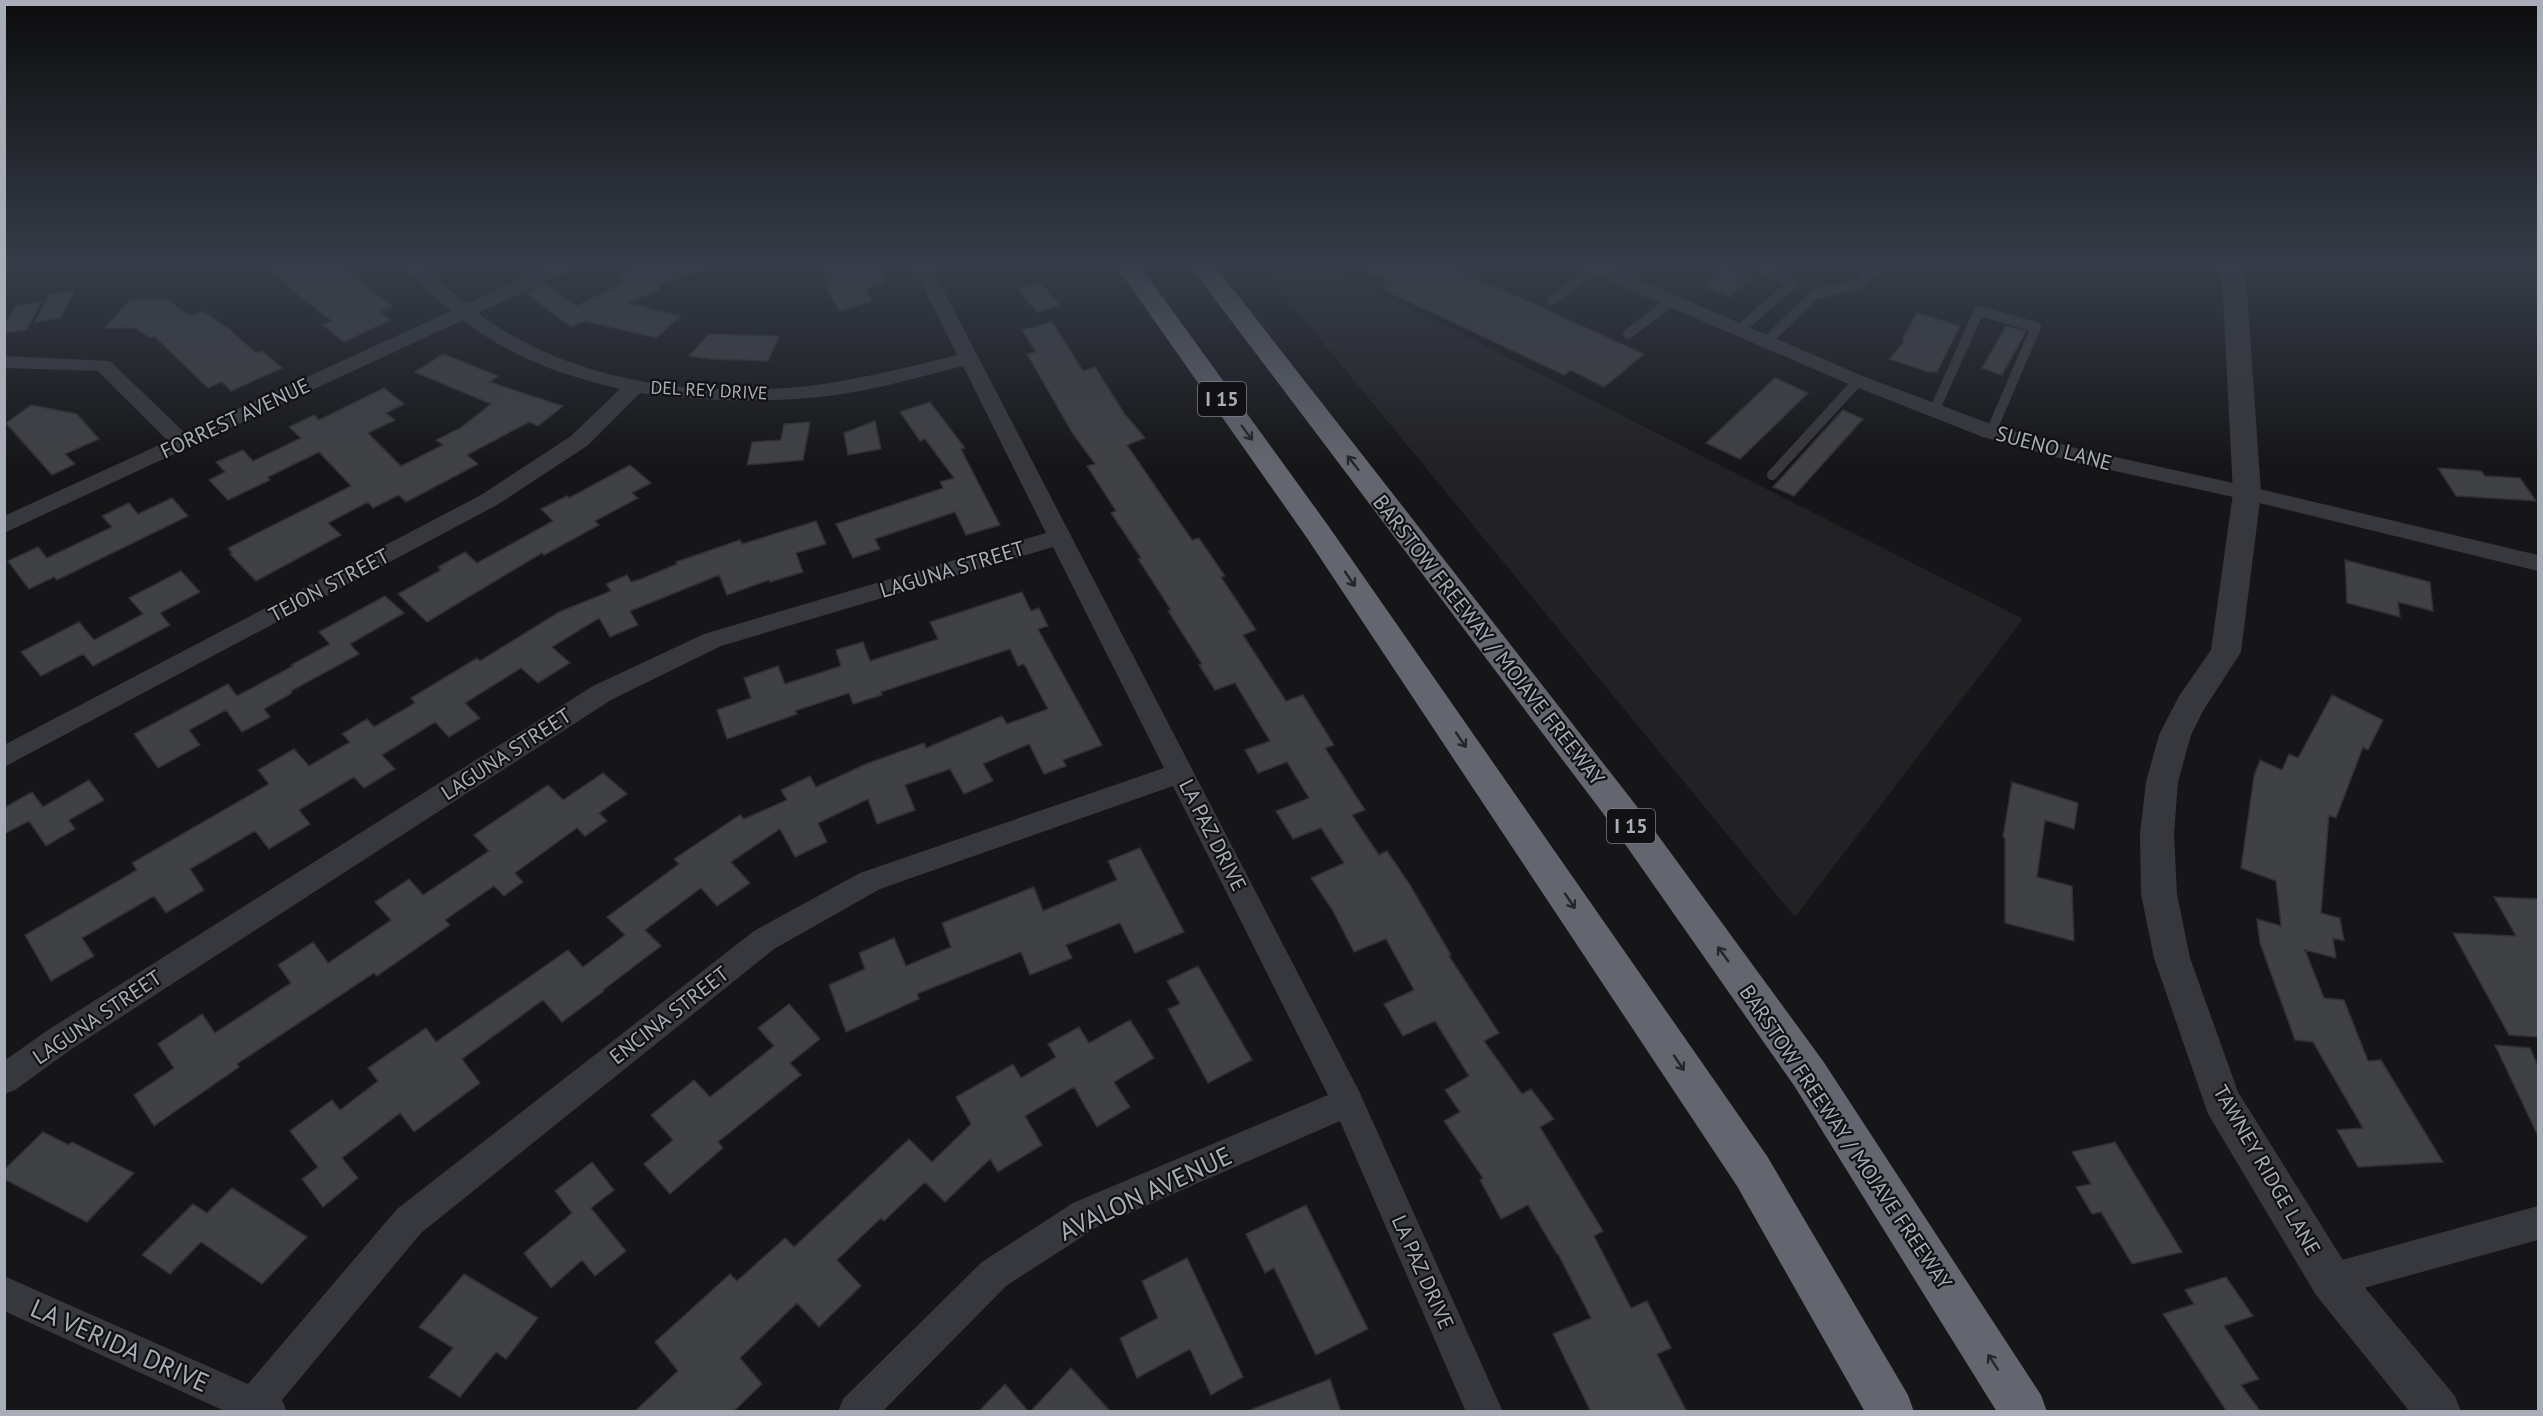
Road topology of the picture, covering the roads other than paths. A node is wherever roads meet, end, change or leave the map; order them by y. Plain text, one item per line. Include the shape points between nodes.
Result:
1 (419, 332) edge
2 (495, 332) edge
3 (955, 332) edge
4 (1175, 332) edge
5 (1253, 332) edge
6 (1631, 332) edge
7 (1743, 332) edge
8 (1776, 332) edge
9 (1970, 332) edge
10 (2034, 332) edge
11 (2237, 332) edge
12 (1628, 334) dead end
13 (1766, 342) junction
14 (968, 358) junction
15 (4, 363) edge
16 (1858, 381) junction
17 (635, 386) junction
18 (1934, 411) junction
19 (1991, 432) junction
20 (182, 442) junction
21 (1772, 475) dead end
22 (2247, 493) junction
23 (4, 525) edge
24 (1060, 537) junction
25 (2538, 563) edge
26 (4, 757) edge
27 (1181, 773) junction
28 (4, 1080) edge
29 (1348, 1101) junction
30 (2538, 1223) edge
31 (2331, 1280) junction
32 (4, 1293) edge
33 (261, 1408) edge
34 (856, 1412) edge
35 (1485, 1412) edge
36 (1891, 1412) edge
37 (2024, 1412) edge
38 (2439, 1412) edge

1 - 20 street, FORREST AVENUE
2 - 17 street, DEL REY DRIVE via 557,366
3 - 14 street, LA PAZ DRIVE
4 -> 36 highway, I 15 via 1324,541 1752,1171
37 -> 5 highway, BARSTOW FREEWAY / MOJAVE FREEWAY / I 15 via 1809,1074 1630,824
6 - 12 lane
7 - 13 street, SUENO LANE
8 - 13 lane
9 - 18 lane
10 - 19 lane
11 - 22 street, TAWNEY RIDGE LANE
13 - 16 street, SUENO LANE
14 - 17 street, DEL REY DRIVE via 861,384 784,394 707,393
14 - 24 street, LA PAZ DRIVE
15 - 20 street via 103,365
16 - 18 street, SUENO LANE
16 - 21 lane
17 - 26 street, TEJON STREET via 579,441 489,500
18 - 19 street, SUENO LANE
19 - 22 street, SUENO LANE via 2078,456
20 - 23 street, FORREST AVENUE
22 - 25 street, SUENO LANE
22 - 31 street, TAWNEY RIDGE LANE via 2226,652 2175,735 2162,782 2157,834 2159,894 2172,958 2222,1101
24 - 27 street, LA PAZ DRIVE
24 - 28 street, LAGUNA STREET via 713,640 602,693 58,1040
27 - 29 street, LA PAZ DRIVE
27 - 33 street, ENCINA STREET via 870,881 764,940 409,1221
29 - 34 street, AVALON AVENUE via 1085,1215 994,1274
29 - 35 street, LA PAZ DRIVE
30 - 31 street
31 - 38 street, TAWNEY RIDGE LANE
32 - 33 street, LA VERIDA DRIVE

